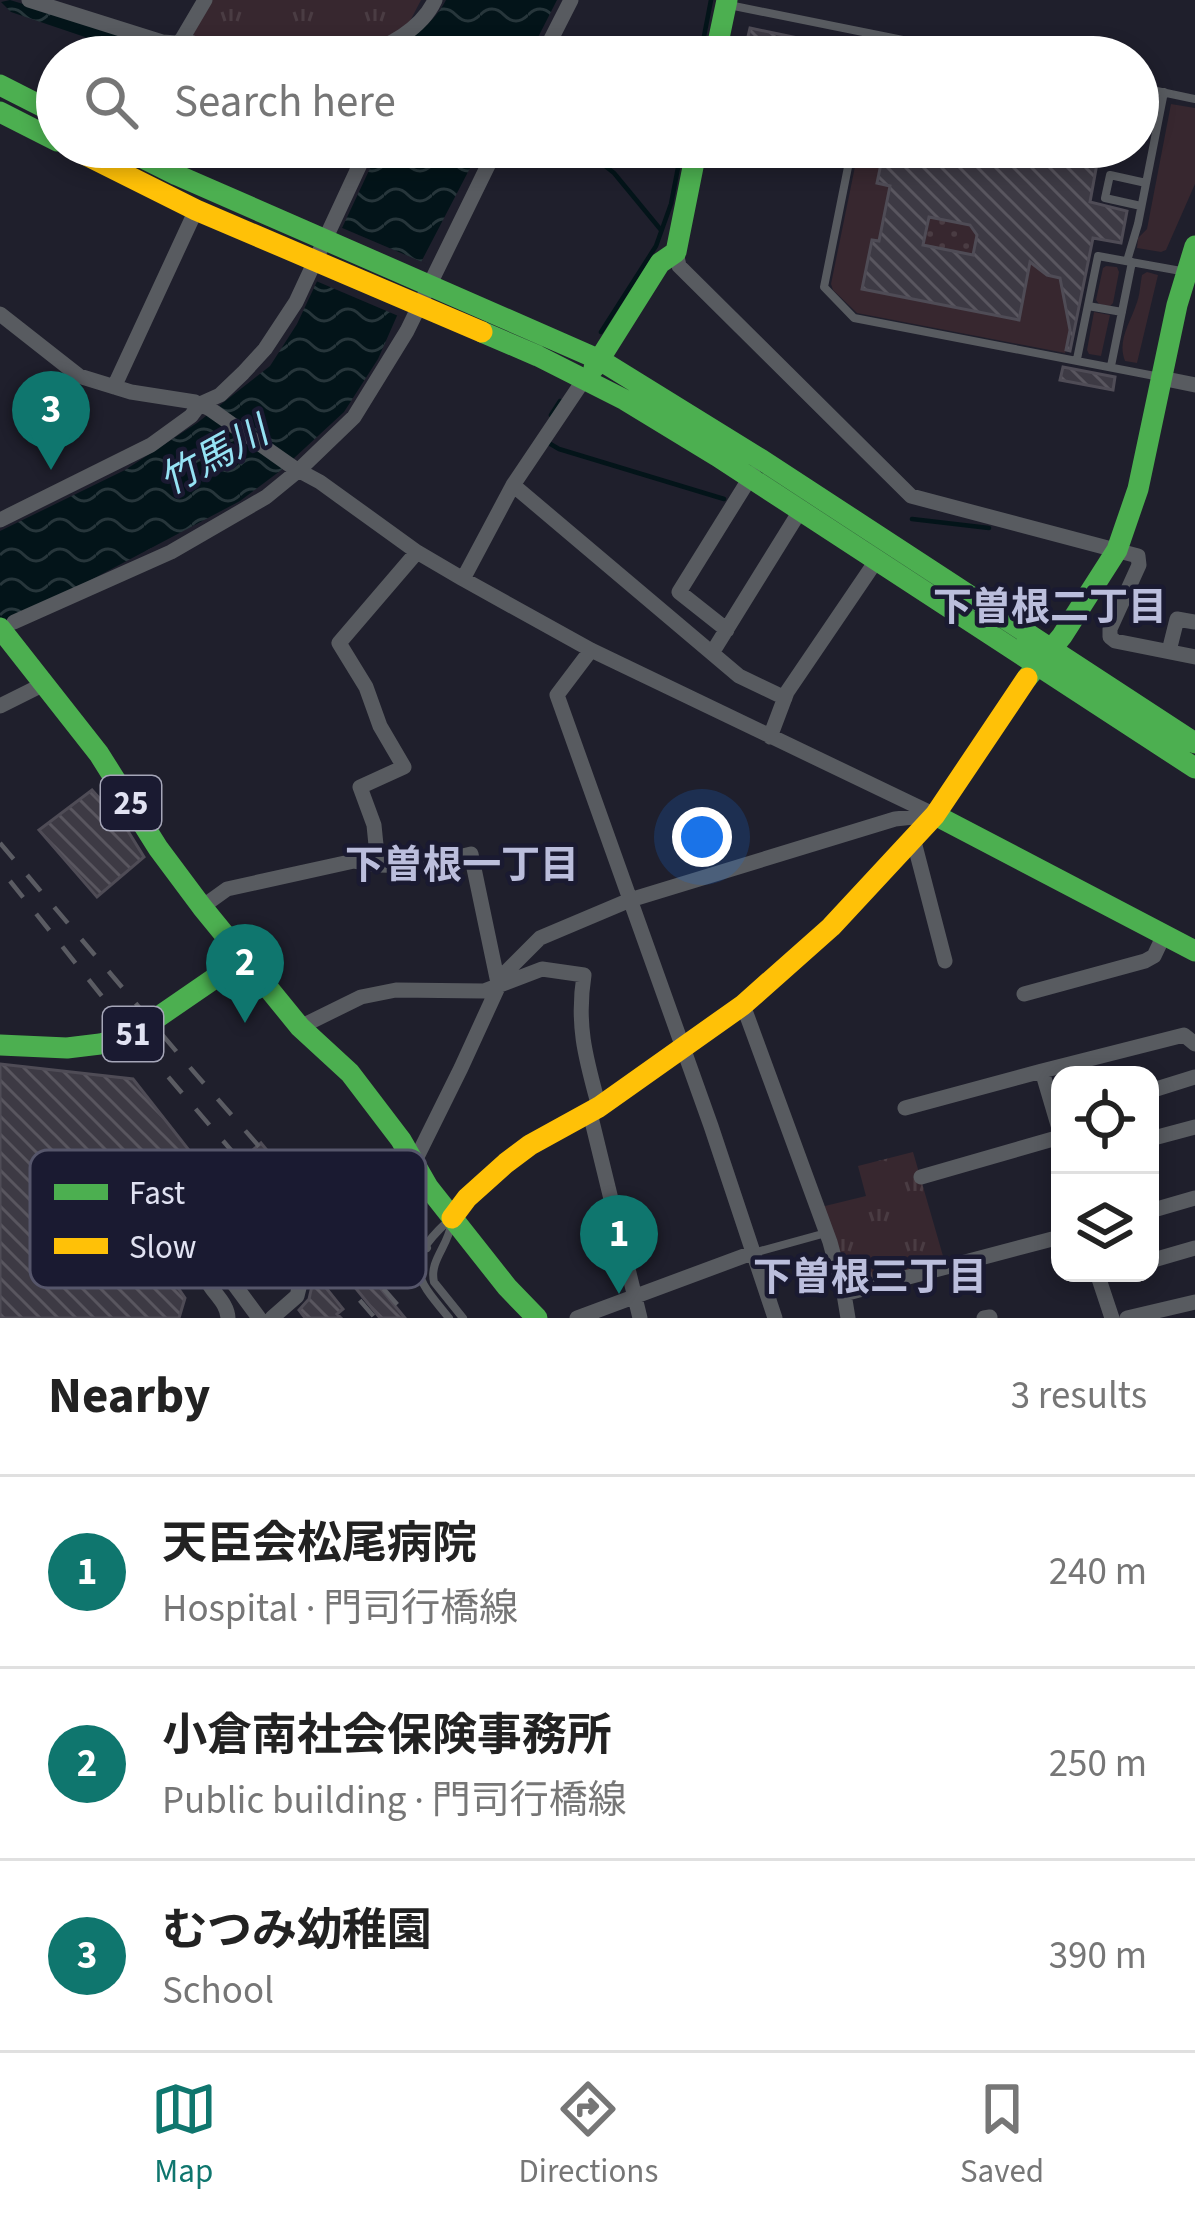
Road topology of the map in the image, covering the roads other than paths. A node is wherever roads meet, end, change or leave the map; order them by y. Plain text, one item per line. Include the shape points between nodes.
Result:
1 (29, 0) edge
2 (205, 0) edge
3 (435, 0) edge
4 (571, 0) edge
5 (726, 2) edge
6 (875, 35) joint
7 (143, 36) edge
8 (181, 36) edge
9 (407, 36) edge
10 (553, 36) edge
11 (719, 36) edge
12 (880, 36) edge
13 (0, 85) edge
14 (1159, 91) edge
15 (1164, 92) junction
16 (1195, 98) edge
17 (36, 103) edge
18 (0, 112) edge
19 (1159, 117) edge
20 (36, 130) edge
21 (112, 168) edge
22 (162, 168) edge
23 (359, 168) edge
24 (486, 168) edge
25 (693, 168) edge
26 (849, 168) edge
27 (1149, 168) edge
28 (1146, 183) junction
29 (1142, 206) junction
30 (196, 210) junction
31 (1195, 246) edge
32 (322, 252) junction
33 (676, 252) junction
34 (1130, 261) junction
35 (1187, 272) junction
36 (422, 294) junction
37 (1088, 305) junction
38 (1122, 312) junction
39 (0, 314) edge
40 (1077, 359) junction
41 (600, 360) junction
42 (1111, 366) junction
43 (1161, 377) junction
44 (585, 378) junction
45 (1195, 385) edge
46 (114, 387) junction
47 (205, 407) junction
48 (296, 469) junction
49 (756, 469) junction
50 (513, 485) junction
51 (800, 511) junction
52 (0, 520) edge
53 (1117, 550) junction
54 (417, 553) junction
55 (876, 561) junction
56 (463, 578) junction
57 (1195, 622) edge
58 (7, 625) edge
59 (727, 630) junction
60 (591, 650) junction
61 (1169, 650) junction
62 (712, 653) junction
63 (1043, 657) junction
64 (1195, 657) edge
65 (44, 684) junction
66 (785, 698) junction
67 (0, 706) edge
68 (770, 737) junction
69 (1195, 742) edge
70 (1195, 768) edge
71 (935, 815) junction
72 (913, 838) junction
73 (378, 865) junction
74 (630, 900) junction
75 (202, 907) junction
76 (1164, 935) junction
77 (1195, 951) edge
78 (244, 958) junction
79 (945, 961) dead end
80 (498, 986) junction
81 (1024, 994) dead end
82 (743, 1005) junction
83 (300, 1027) junction
84 (1195, 1044) edge
85 (0, 1045) edge
86 (682, 1051) junction
87 (1042, 1070) junction
88 (1195, 1078) edge
89 (1159, 1088) edge
90 (1051, 1100) edge
91 (905, 1108) dead end
92 (595, 1110) junction
93 (1195, 1127) edge
94 (1051, 1129) edge
95 (1159, 1137) edge
96 (407, 1150) edge
97 (420, 1150) edge
98 (921, 1177) dead end
99 (426, 1180) edge
100 (1195, 1198) edge
101 (1159, 1208) edge
102 (452, 1217) junction
103 (827, 1233) junction
104 (1051, 1239) edge
105 (427, 1248) edge
106 (1195, 1248) edge
107 (752, 1253) junction
108 (1159, 1258) edge
109 (1102, 1282) edge
110 (211, 1288) edge
111 (234, 1288) edge
112 (299, 1288) edge
113 (426, 1288) edge
114 (844, 1294) junction
115 (637, 1296) junction
116 (1195, 1302) edge
117 (228, 1318) edge
118 (259, 1318) edge
119 (272, 1318) edge
120 (449, 1318) edge
121 (463, 1318) edge
122 (537, 1318) edge
123 (577, 1318) edge
124 (640, 1318) edge
125 (775, 1318) edge
126 (848, 1318) edge
127 (1112, 1318) edge
128 (1126, 1318) edge

1 - 7 street
2 - 8 street
3 - 9 street
4 - 10 street
5 - 6 lane
5 - 11 street
6 - 12 lane
13 - 17 street
14 - 15 lane
15 - 16 lane
15 - 19 lane
18 - 20 street
21 - 30 street
22 - 32 street
23 - 32 street
24 - 36 street
25 - 33 street
26 - 40 lane via 824,287 854,318
27 - 28 lane
28 - 29 lane
28 - 29 lane via 1110,176 1105,198
29 - 34 lane
30 - 32 street
30 - 46 street
31 - 35 street
32 - 36 street
32 - 47 street via 265,349
33 - 41 street via 660,262
33 - 53 street via 679,266 911,496
34 - 35 lane
34 - 37 lane via 1098,256
34 - 38 lane
35 - 43 street
36 - 41 street
36 - 44 street
36 - 48 street via 354,417
37 - 38 lane
37 - 40 lane
38 - 42 lane
39 - 46 street via 79,376
40 - 42 lane
41 - 44 street
41 - 49 street
42 - 43 lane
43 - 45 street
43 - 53 street
44 - 49 street
44 - 50 street
46 - 47 street
47 - 48 street
47 - 52 street via 152,445
48 - 54 street
48 - 58 street via 266,497 171,552
49 - 51 street
49 - 59 street via 679,592
49 - 63 street
50 - 56 street
50 - 62 street
51 - 55 street
51 - 59 street
53 - 61 street via 1140,562 1110,637
53 - 63 street
54 - 56 street
54 - 73 street via 339,643 404,767 360,787
55 - 63 street
55 - 66 street
56 - 60 street
57 - 61 street via 1177,619
58 - 65 street, 25
59 - 62 street
60 - 68 street
60 - 74 street via 557,695
61 - 64 street
62 - 66 street
63 - 69 street
63 - 70 street
63 - 71 street
65 - 67 street
65 - 75 street, 25
66 - 68 street
68 - 71 street
71 - 72 street
71 - 74 street via 895,819
71 - 76 street
72 - 79 street
72 - 82 street via 831,927
73 - 75 street via 354,861 227,889
73 - 80 street via 471,854
74 - 80 street via 540,938
74 - 86 street
75 - 78 street, 25
76 - 77 street
76 - 81 street via 1145,961
78 - 83 street, 25
78 - 85 street, 51 via 132,1035 71,1048
80 - 83 street via 361,997
80 - 92 street via 542,969 584,975 579,1010
80 - 97 street
82 - 86 street
82 - 103 street
83 - 96 street, 25 via 350,1073
84 - 87 street via 1184,1035
86 - 92 street
86 - 107 street
87 - 90 street
87 - 91 street
88 - 89 street
92 - 102 street via 530,1145
92 - 115 street
93 - 95 street
94 - 98 street
99 - 102 street, 25
100 - 101 street
102 - 105 lane
102 - 121 lane via 432,1275
102 - 122 street, 25
103 - 107 lane
103 - 114 street
104 - 114 street
106 - 108 street
107 - 115 street
107 - 125 street
109 - 127 street
110 - 117 street
111 - 118 street
112 - 119 street
113 - 120 lane
114 - 126 street
115 - 123 street
115 - 124 street
116 - 128 street

